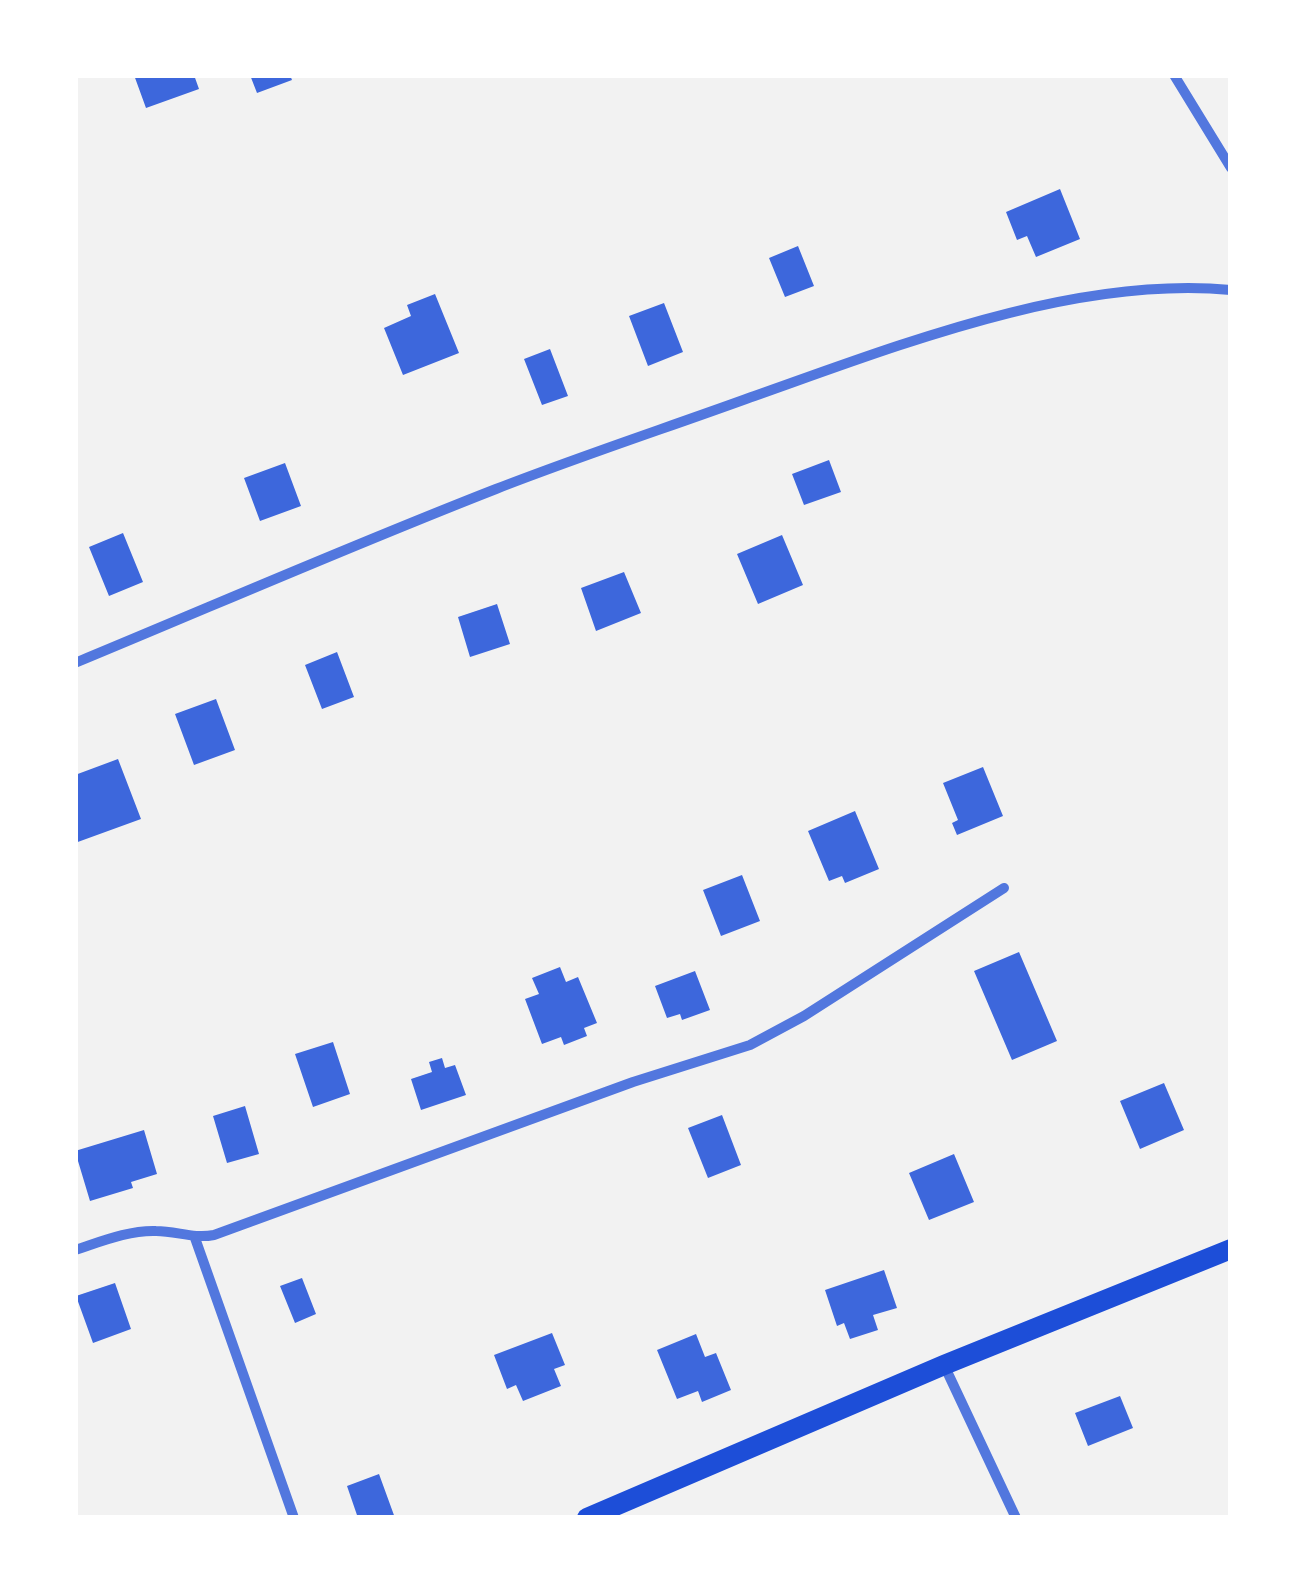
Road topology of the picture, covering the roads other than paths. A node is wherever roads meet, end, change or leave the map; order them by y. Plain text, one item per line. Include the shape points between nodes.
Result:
1 (1174, 75) edge
2 (1231, 168) edge
3 (1231, 290) edge
4 (75, 663) edge
5 (1004, 888) dead end
6 (195, 1238) junction
7 (1231, 1249) edge
8 (75, 1250) edge
9 (944, 1366) junction
10 (294, 1518) edge
11 (587, 1518) edge
12 (1016, 1518) edge

1 - 2 street
3 - 4 street via 1164,288 1079,298 987,319 818,373 497,489
5 - 6 street via 750,1045
6 - 8 street via 144,1231
6 - 10 street
7 - 9 main road
9 - 11 main road
9 - 12 street

